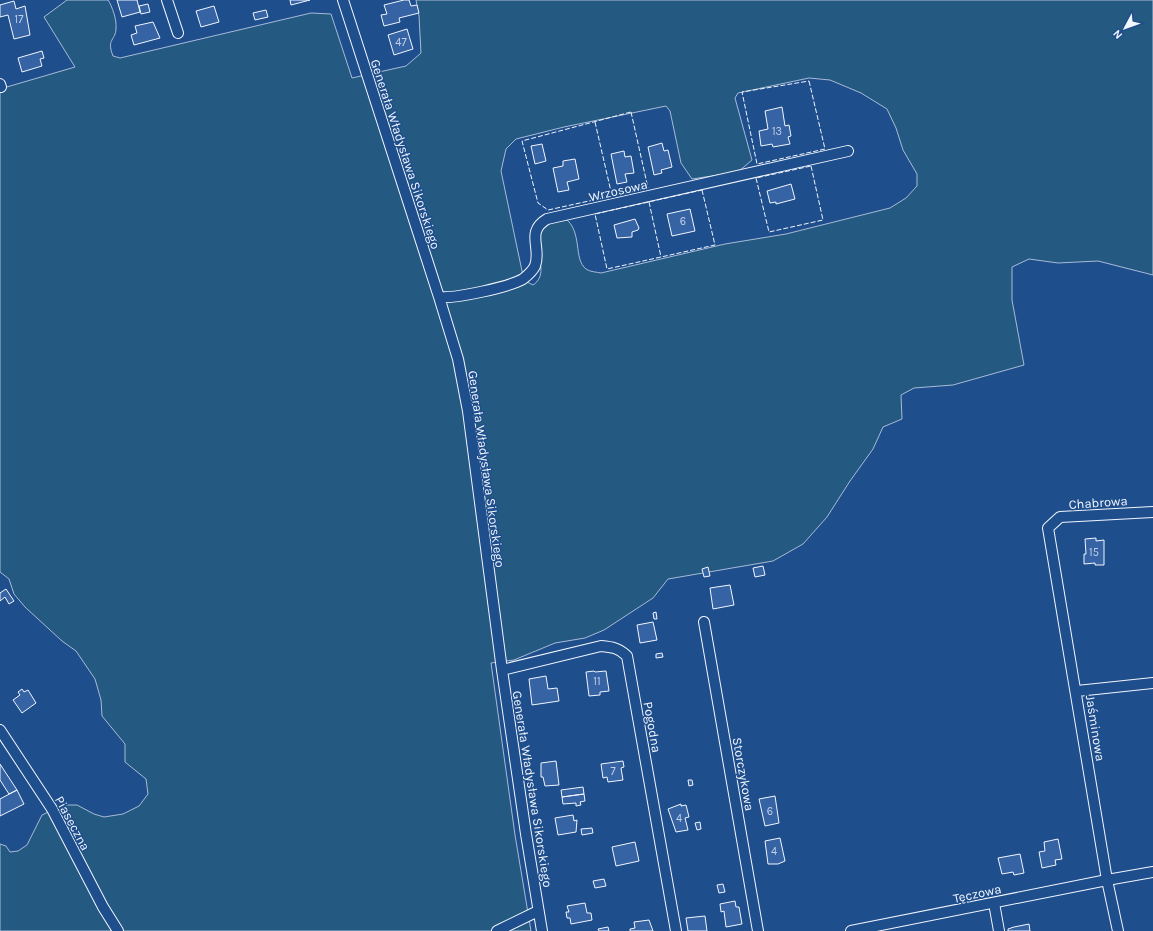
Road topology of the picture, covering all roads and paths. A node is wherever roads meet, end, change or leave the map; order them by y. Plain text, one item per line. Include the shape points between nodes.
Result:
1 (168, 0) edge
2 (343, 0) edge
3 (178, 34) dead end
4 (848, 151) dead end
5 (440, 297) junction
6 (1153, 512) edge
7 (1048, 528) joint
8 (704, 622) dead end
9 (502, 670) junction
10 (1153, 683) edge
11 (1077, 691) junction
12 (0, 730) edge
13 (1153, 872) edge
14 (1107, 880) junction
15 (994, 903) junction
16 (538, 911) junction
17 (899, 927) edge
18 (118, 931) edge
19 (497, 931) edge
20 (542, 931) edge
21 (676, 931) edge
22 (758, 931) edge
23 (852, 931) edge
24 (999, 931) edge
25 (1118, 931) edge

1 - 3 street
2 - 5 street, Generała Władysława Sikorskiego
4 - 5 street, Wrzosowa via 547,219 540,224 535,233 536,264 531,273 521,280 470,294
5 - 9 street, Generała Władysława Sikorskiego via 458,360 468,411
6 - 7 street, Chabrowa via 1060,517
7 - 11 street, Jaśminowa
8 - 22 street, Storczykowa
9 - 16 street, Generała Władysława Sikorskiego
9 - 21 street, Pogodna via 601,646 622,650 626,656
10 - 11 street
11 - 14 street, Jaśminowa
12 - 18 street, Piaseczna via 52,809
13 - 14 street, Tęczowa
14 - 15 street, Tęczowa
14 - 25 street, Jaśminowa
15 - 17 street, Tęczowa
15 - 24 street
16 - 19 street
16 - 20 street, Generała Władysława Sikorskiego
17 - 23 street, Tęczowa

